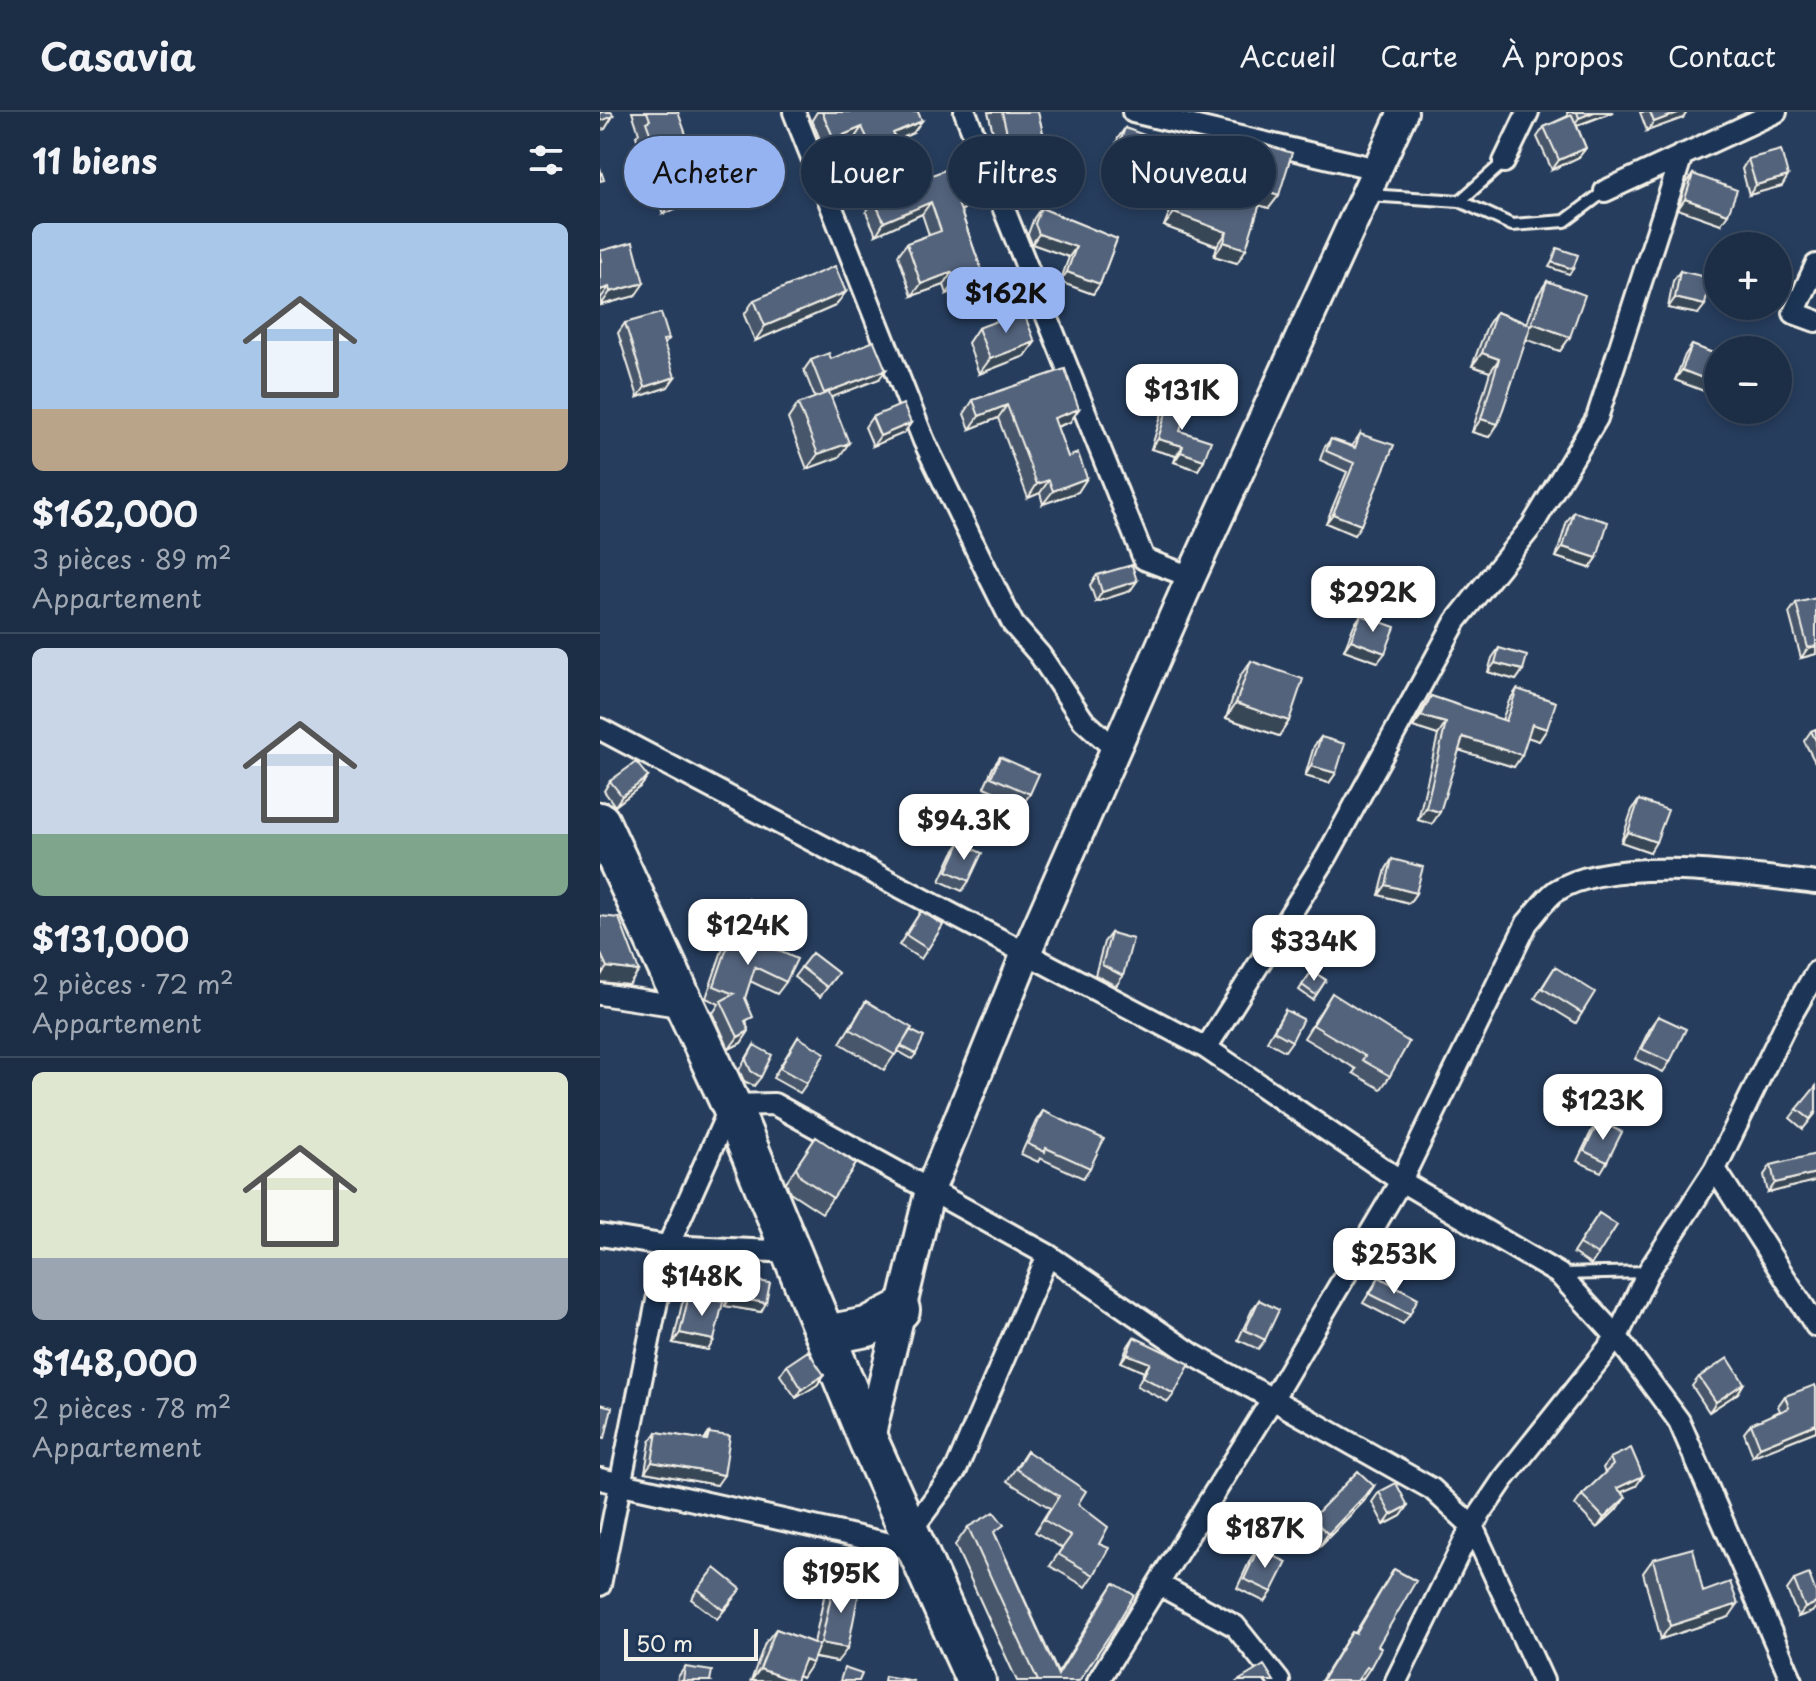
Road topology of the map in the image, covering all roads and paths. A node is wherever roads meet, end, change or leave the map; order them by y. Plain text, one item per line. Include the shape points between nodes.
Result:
1 (794, 112) edge
2 (965, 112) edge
3 (1134, 112) edge
4 (1403, 112) edge
5 (1528, 112) edge
6 (1776, 112) edge
7 (1682, 155) junction
8 (1504, 162) joint
9 (1377, 169) junction
10 (1605, 191) joint
11 (1365, 195) junction
12 (1460, 201) junction
13 (1816, 265) edge
14 (1816, 321) edge
15 (1191, 577) junction
16 (600, 729) edge
17 (1115, 749) junction
18 (600, 822) edge
19 (1816, 883) edge
20 (1026, 953) junction
21 (1816, 972) edge
22 (600, 994) edge
23 (686, 1007) junction
24 (1206, 1048) junction
25 (731, 1105) junction
26 (1715, 1169) junction
27 (1401, 1181) junction
28 (930, 1190) junction
29 (600, 1235) edge
30 (668, 1246) junction
31 (792, 1252) junction
32 (1048, 1255) junction
33 (1648, 1272) junction
34 (1559, 1274) junction
35 (900, 1310) junction
36 (1816, 1326) edge
37 (826, 1335) junction
38 (1617, 1337) junction
39 (1273, 1398) junction
40 (869, 1442) junction
41 (609, 1481) edge
42 (1472, 1526) junction
43 (913, 1542) junction
44 (1158, 1584) junction
45 (600, 1585) edge
46 (976, 1681) edge
47 (1098, 1681) edge
48 (1279, 1681) edge
49 (1396, 1681) edge
50 (1543, 1681) edge
51 (1792, 1681) edge

1 - 17 street via 924,441 1013,624 1083,720
2 - 15 street via 1144,559
3 - 9 street
4 - 9 main road
5 - 8 street
6 - 7 street
7 - 10 street
7 - 24 street via 1597,418 1532,526 1456,621 1327,856
8 - 12 lane
9 - 11 main road
10 - 12 lane via 1565,221 1512,225
11 - 12 lane
11 - 15 main road
13 - 14 street via 1794,313
15 - 17 main road
16 - 20 street
17 - 20 main road
18 - 23 highway
19 - 27 street via 1692,869 1587,876 1554,892 1527,923
20 - 24 street
20 - 28 main road
21 - 26 street
22 - 23 street
23 - 25 highway
24 - 27 street
25 - 28 street via 774,1104
25 - 30 street
25 - 31 highway
26 - 33 street
26 - 36 street
27 - 34 street
27 - 39 street
28 - 32 street
28 - 35 main road
29 - 30 street
30 - 31 street
30 - 41 street
31 - 37 highway
32 - 39 street via 1192,1354
32 - 43 street via 956,1470
33 - 34 lane
33 - 38 street
34 - 38 street
35 - 37 highway via 867,1327
35 - 40 main road
37 - 40 highway
38 - 42 street
38 - 51 street via 1679,1421
39 - 42 street via 1432,1489
39 - 44 street
40 - 43 highway
41 - 43 street
41 - 45 street
42 - 49 street
42 - 50 street
43 - 46 highway
44 - 47 street
44 - 48 street via 1235,1626

